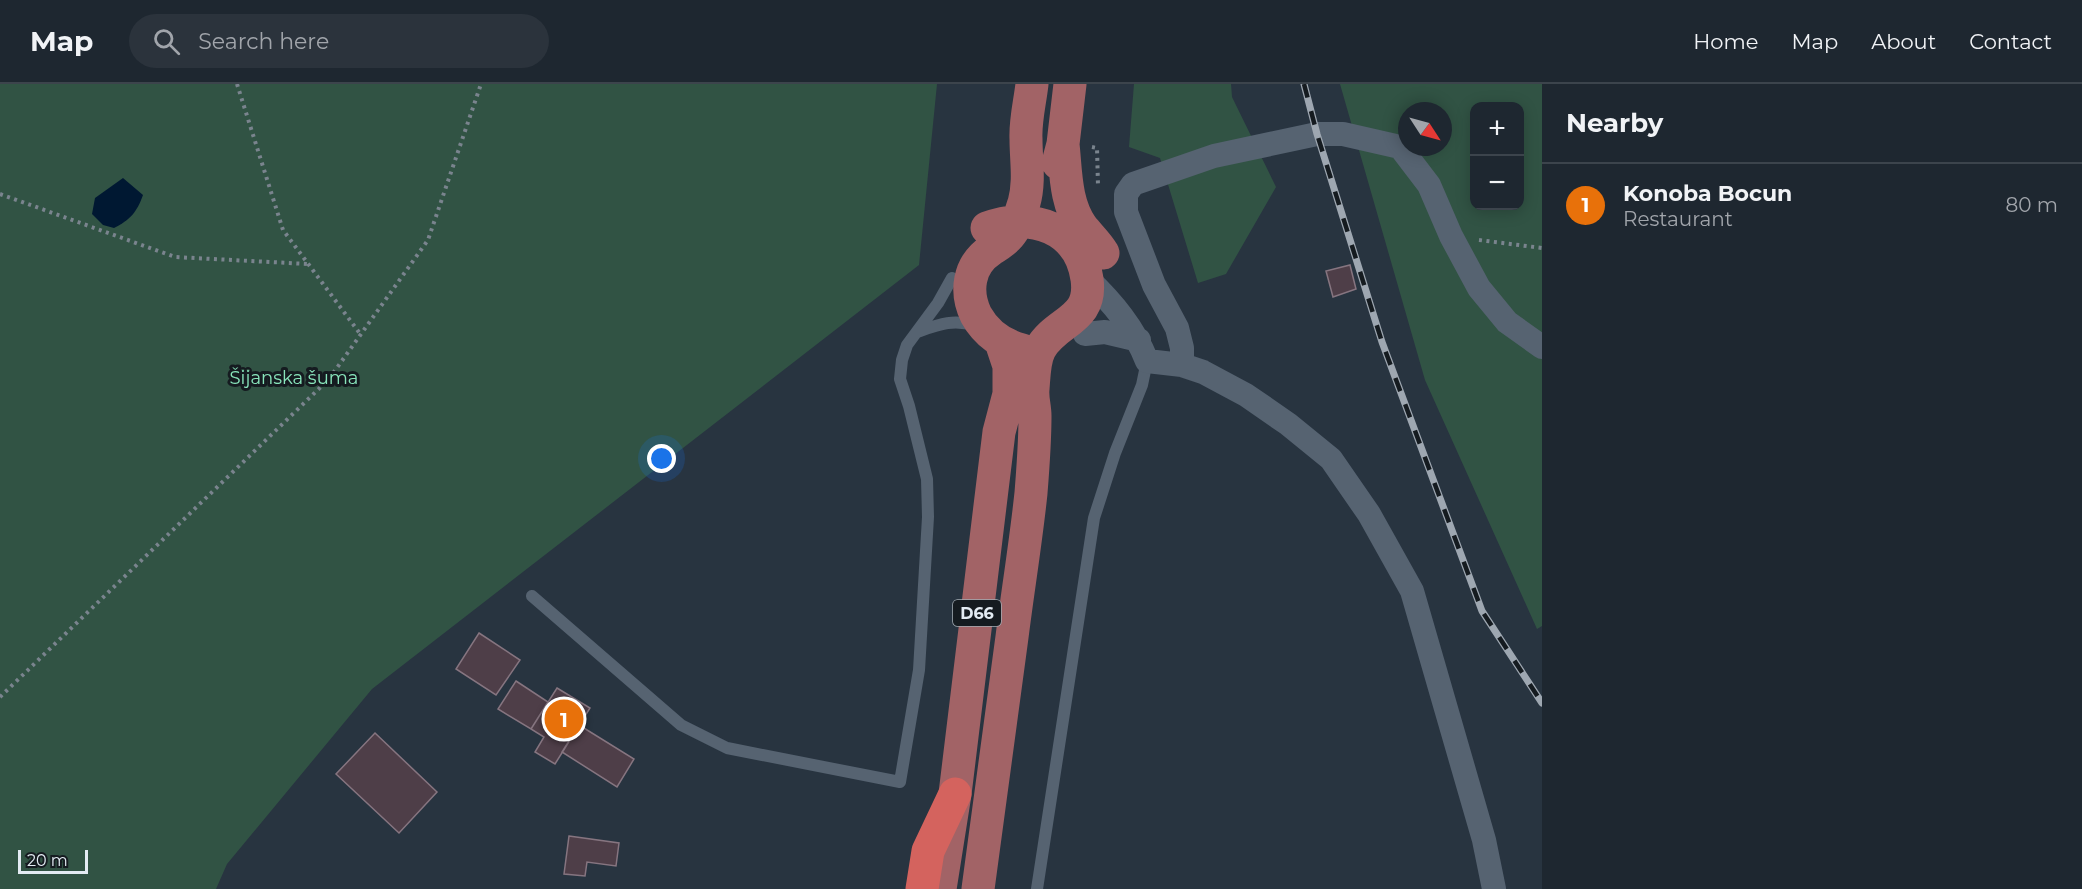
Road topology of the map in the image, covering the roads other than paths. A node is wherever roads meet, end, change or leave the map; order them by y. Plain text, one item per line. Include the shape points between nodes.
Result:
1 (1032, 84) edge
2 (1070, 84) edge
3 (1003, 224) junction
4 (1070, 229) junction
5 (952, 278) junction
6 (1097, 288) junction
7 (916, 332) junction
8 (983, 332) junction
9 (1079, 339) junction
10 (1542, 347) edge
11 (1143, 351) junction
12 (1039, 352) junction
13 (1182, 365) junction
14 (1035, 414) junction
15 (999, 432) junction
16 (532, 596) dead end
17 (956, 794) junction
18 (922, 889) edge
19 (940, 889) edge
20 (978, 889) edge
21 (1037, 889) edge
22 (1494, 889) edge

1 - 3 main road, D66 via 1026,139 1001,213
2 - 4 main road, D66 via 1063,144
3 - 4 main road, D66 via 1033,221
3 - 5 main road, D66 via 974,237 964,249
3 - 8 main road, D66 via 1009,237 979,260 972,275 969,292
4 - 6 main road, D66 via 1094,238 1103,253 1109,283
5 - 7 lane
5 - 8 main road, D66 via 955,309
6 - 9 main road, D66 via 1095,324
6 - 11 street via 1121,313
6 - 12 main road, D66 via 1088,292 1078,315 1047,339
7 - 8 lane via 943,323
7 - 16 lane via 907,345 900,379 926,472 928,516 919,670 900,782 727,748 681,725
8 - 12 main road via 1014,348
8 - 15 main road, D66 via 980,350 988,367
8 - 15 main road, D66 via 1009,366 1009,394
9 - 11 street via 1105,332
9 - 12 main road via 1059,349
9 - 14 main road, D66 via 1058,361
10 - 13 street via 1507,322 1479,288 1428,185 1400,147 1343,134 1317,134 1214,156 1133,184 1126,194 1126,212 1154,285 1177,328
11 - 13 street
11 - 21 lane via 1142,386 1094,518
12 - 14 main road, D66 via 1032,393
13 - 22 street via 1246,395 1288,424 1331,459 1369,514 1412,591 1484,840
14 - 20 main road, D66 via 1031,492
15 - 17 main road, D66
17 - 18 highway via 928,851
17 - 19 main road, D66

